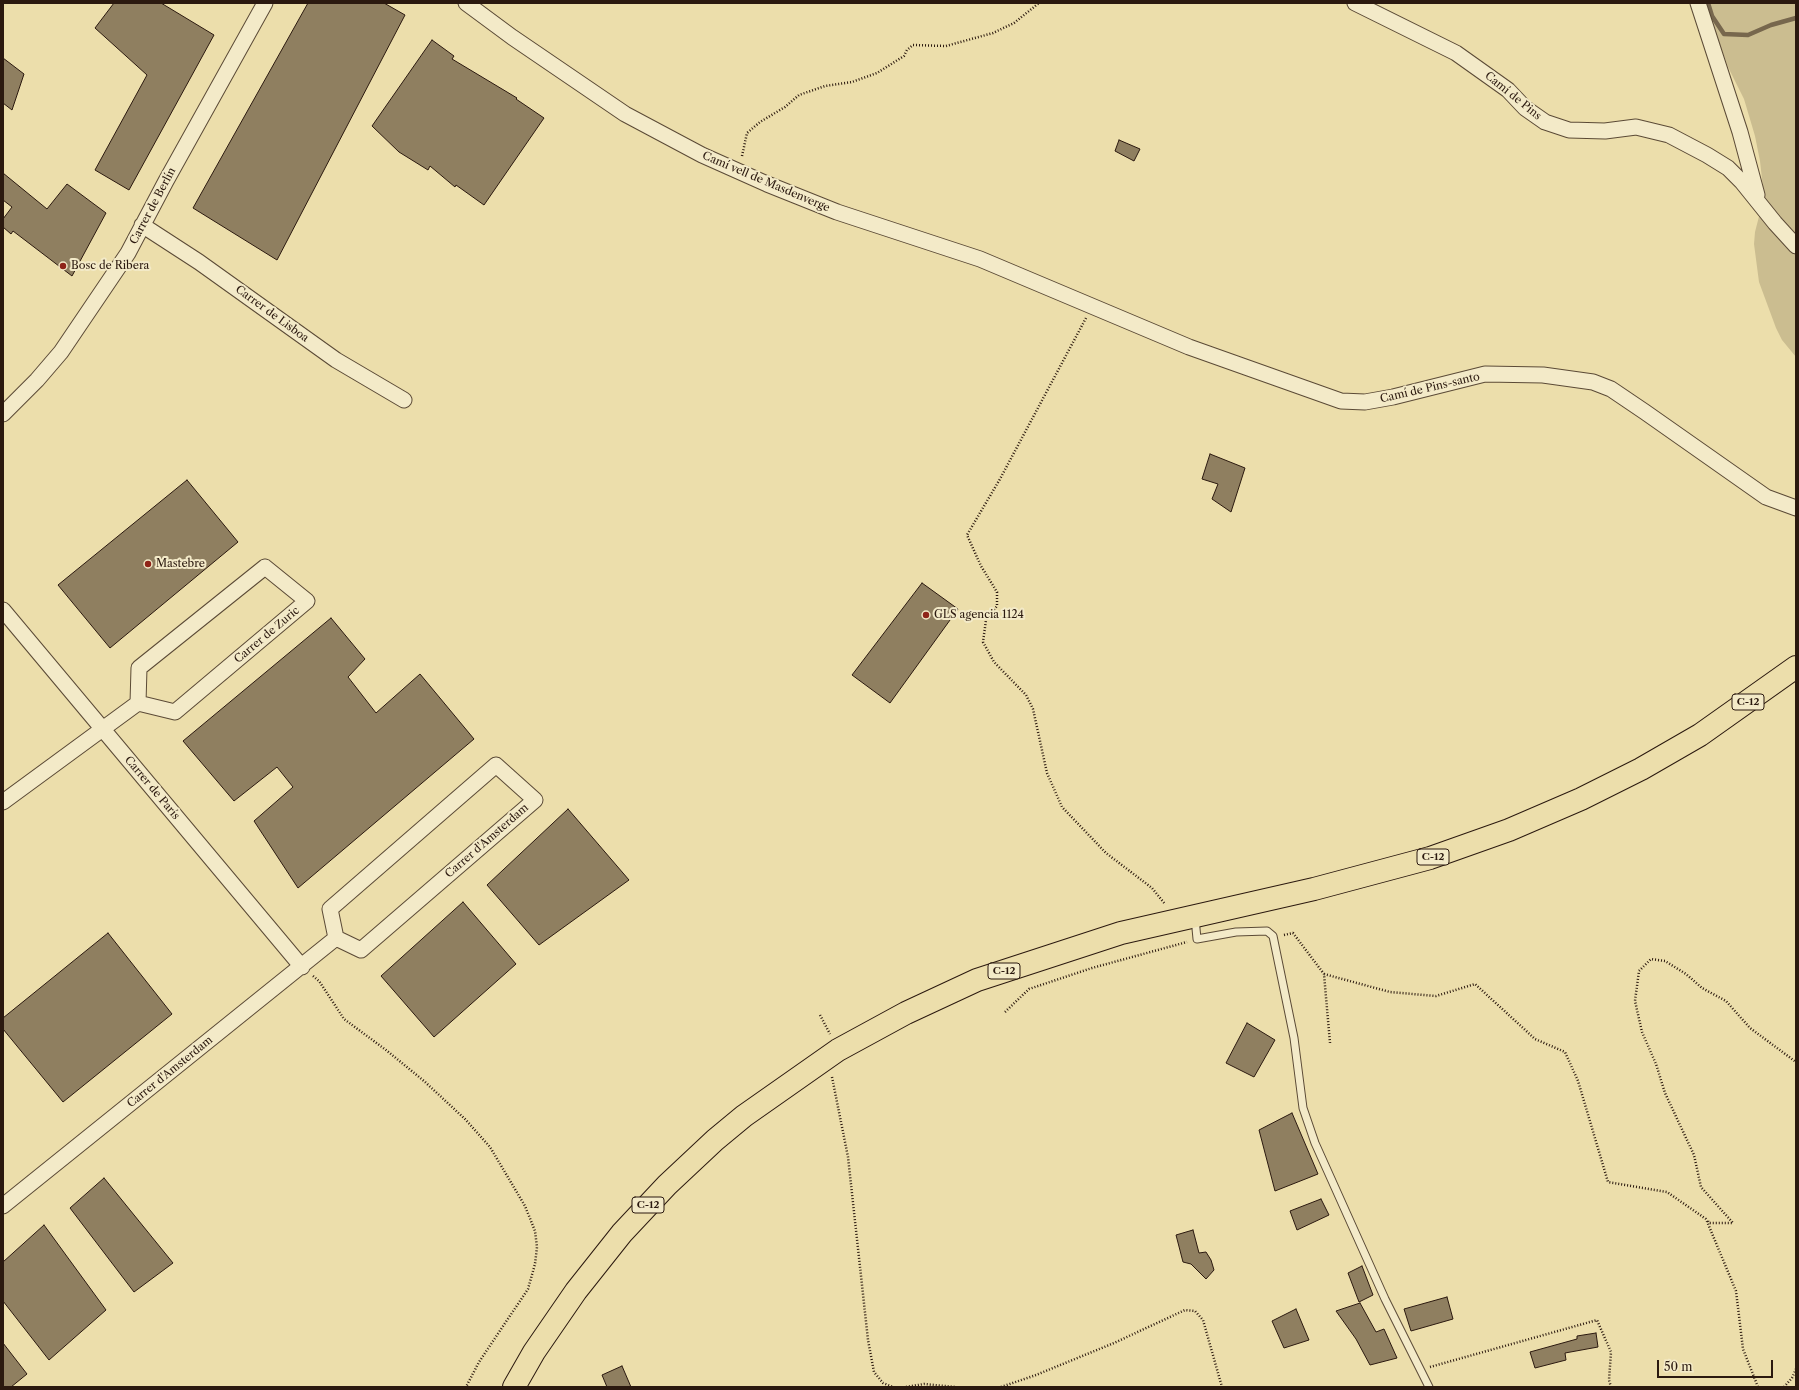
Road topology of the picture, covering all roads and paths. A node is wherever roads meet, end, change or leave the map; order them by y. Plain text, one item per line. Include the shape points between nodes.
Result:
1 (265, 3) edge
2 (466, 3) edge
3 (1039, 3) edge
4 (1355, 3) edge
5 (1698, 3) edge
6 (742, 159) dead end
7 (1758, 200) junction
8 (142, 226) junction
9 (1796, 246) edge
10 (1092, 307) junction
11 (404, 400) dead end
12 (4, 414) edge
13 (1796, 508) edge
14 (3, 610) edge
15 (1796, 668) edge
16 (138, 702) junction
17 (103, 729) junction
18 (3, 802) edge
19 (1168, 908) dead end
20 (1195, 915) junction
21 (1273, 936) junction
22 (336, 938) junction
23 (1197, 938) junction
24 (302, 967) junction
25 (1324, 974) junction
26 (1005, 1012) dead end
27 (1330, 1043) dead end
28 (822, 1061) junction
29 (1796, 1062) edge
30 (3, 1206) edge
31 (1706, 1219) junction
32 (1420, 1370) junction
33 (1796, 1370) edge
34 (466, 1387) edge
35 (514, 1387) edge
36 (893, 1387) edge
37 (906, 1387) edge
38 (955, 1387) edge
39 (1001, 1387) edge
40 (1222, 1387) edge
41 (1429, 1387) edge
42 (1611, 1387) edge
43 (1758, 1387) edge
44 (1784, 1387) edge

1 - 8 street, Carrer de Berlín
2 - 10 street, Camí vell de Masdenverge via 625,114 702,155 837,212 980,259
3 - 6 path via 1014,23 993,33 946,46 914,45 904,56 877,73 799,95 747,133 741,152
4 - 7 street, Camí de Pins via 1456,53 1508,90 1525,108 1545,122 1569,130 1605,131 1636,127 1669,135 1728,168
5 - 7 street via 1740,132
7 - 9 street
8 - 11 street, Carrer de Lisboa via 199,262 336,360
8 - 12 street, Carrer de Berlín via 128,253 81,325 37,380
10 - 13 street, Camí de Pins-santo via 1189,347 1341,401 1365,402 1393,397 1485,374 1543,375 1593,382 1611,389 1628,400 1766,497
10 - 19 path via 1000,479 967,535 981,566 997,592 997,606 986,620 983,642 994,662 1026,696 1033,709 1047,774 1062,807 1106,853 1152,888
14 - 17 street, Carrer de París
15 - 20 main road, C-12 via 1700,735 1581,799 1516,827 1430,858 1314,889
16 - 16 street, Carrer de Zuric via 174,712 307,601 264,567 139,668
16 - 17 street
17 - 18 street
17 - 24 street, Carrer de París
20 - 23 lane
20 - 28 main road, C-12 via 1121,933 977,980 906,1013
21 - 23 lane via 1268,931 1236,932
21 - 25 path via 1293,934
21 - 32 lane via 1294,1038 1303,1108 1315,1143
22 - 22 street, Carrer d'Amsterdam via 361,950 534,800 496,765 330,909
22 - 24 street, Carrer d'Amsterdam
23 - 26 path via 1092,968 1029,990
24 - 30 street, Carrer d'Amsterdam
24 - 34 path via 319,981 344,1019 424,1081 465,1119 490,1148 526,1206 535,1231 537,1247 528,1289
25 - 27 path
25 - 31 path via 1390,992 1436,996 1475,984 1534,1039 1565,1052 1578,1081 1608,1182 1667,1192
28 - 35 main road, C-12 via 744,1116 667,1185 622,1233 576,1291 534,1352
28 - 36 path via 830,1069 848,1157 868,1340 874,1372 883,1383
29 - 31 path via 1750,1028 1726,1001 1702,988 1665,961 1650,959 1639,971 1635,1001 1642,1032 1665,1093 1694,1155 1701,1186 1732,1223 1709,1223
31 - 43 path via 1736,1291 1743,1349
32 - 41 lane
32 - 42 path via 1597,1320 1611,1352
33 - 44 path
37 - 38 path via 924,1384
39 - 40 path via 1102,1348 1185,1310 1195,1311 1203,1320

